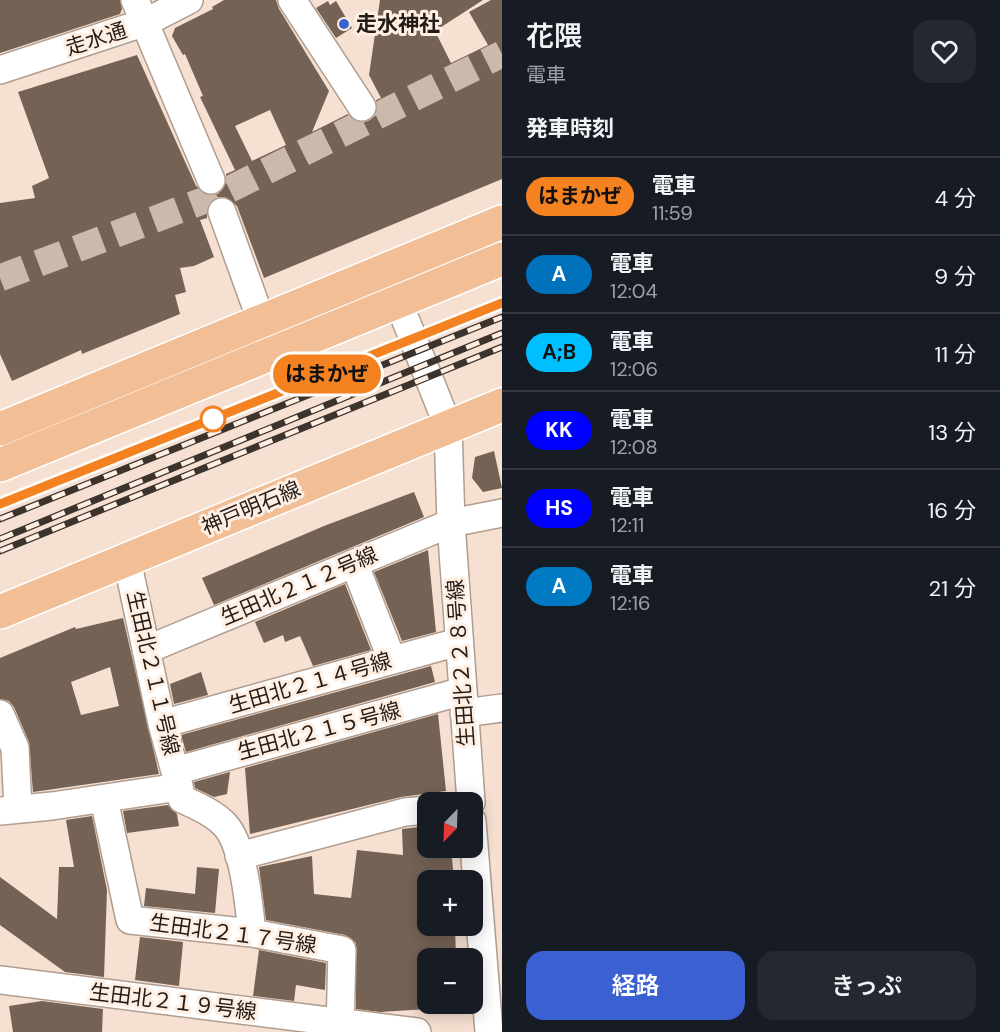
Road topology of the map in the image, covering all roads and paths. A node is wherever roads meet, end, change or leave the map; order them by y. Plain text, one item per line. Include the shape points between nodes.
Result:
1 (189, 0) edge
2 (292, 0) edge
3 (141, 11) edge
4 (0, 70) edge
5 (362, 107) dead end
6 (211, 180) dead end
7 (222, 212) dead end
8 (502, 222) edge
9 (502, 259) edge
10 (398, 301) junction
11 (262, 323) junction
12 (502, 405) edge
13 (448, 426) junction
14 (0, 429) edge
15 (0, 465) edge
16 (502, 513) edge
17 (451, 523) junction
18 (127, 560) junction
19 (354, 563) junction
20 (0, 612) edge
21 (458, 642) junction
22 (146, 650) junction
23 (392, 660) junction
24 (463, 702) junction
25 (502, 708) edge
26 (0, 714) edge
27 (162, 724) junction
28 (177, 779) junction
29 (470, 792) edge
30 (104, 799) junction
31 (9, 810) edge
32 (417, 811) edge
33 (239, 856) junction
34 (475, 858) edge
35 (252, 933) junction
36 (0, 980) edge
37 (341, 1028) edge
38 (417, 1032) edge
39 (489, 1032) edge

1 - 3 street, 走水通
2 - 5 street
3 - 4 street, 走水通
3 - 6 street
7 - 11 street
8 - 11 main road
9 - 10 main road
10 - 13 street
10 - 15 main road
11 - 14 main road
12 - 13 main road, 神戸明石線
13 - 17 street, 生田北２２８号線
13 - 18 main road, 神戸明石線
16 - 17 street, 生田北２１２号線
17 - 19 street, 生田北２１２号線
17 - 21 street, 生田北２２８号線
18 - 20 main road, 神戸明石線
18 - 22 street, 生田北２１１号線
19 - 22 street, 生田北２１２号線
19 - 23 street
21 - 23 street, 生田北２１４号線
21 - 24 street, 生田北２２８号線
22 - 27 street, 生田北２１１号線
23 - 27 street, 生田北２１４号線
24 - 25 street, 生田北２１５号線
24 - 28 street, 生田北２１５号線
24 - 29 street, 生田北２２８号線
26 - 31 street via 15,748
27 - 28 street, 生田北２１１号線
28 - 30 street, 生田北２１５号線
28 - 33 street via 182,799 214,815 227,827
30 - 31 street, 生田北２１５号線
30 - 35 street, 生田北２１７号線 via 130,920
32 - 33 street
33 - 35 street
34 - 39 street
35 - 37 street, 生田北２１７号線 via 342,951
36 - 37 street, 生田北２１９号線
37 - 38 street, 生田北２１９号線

